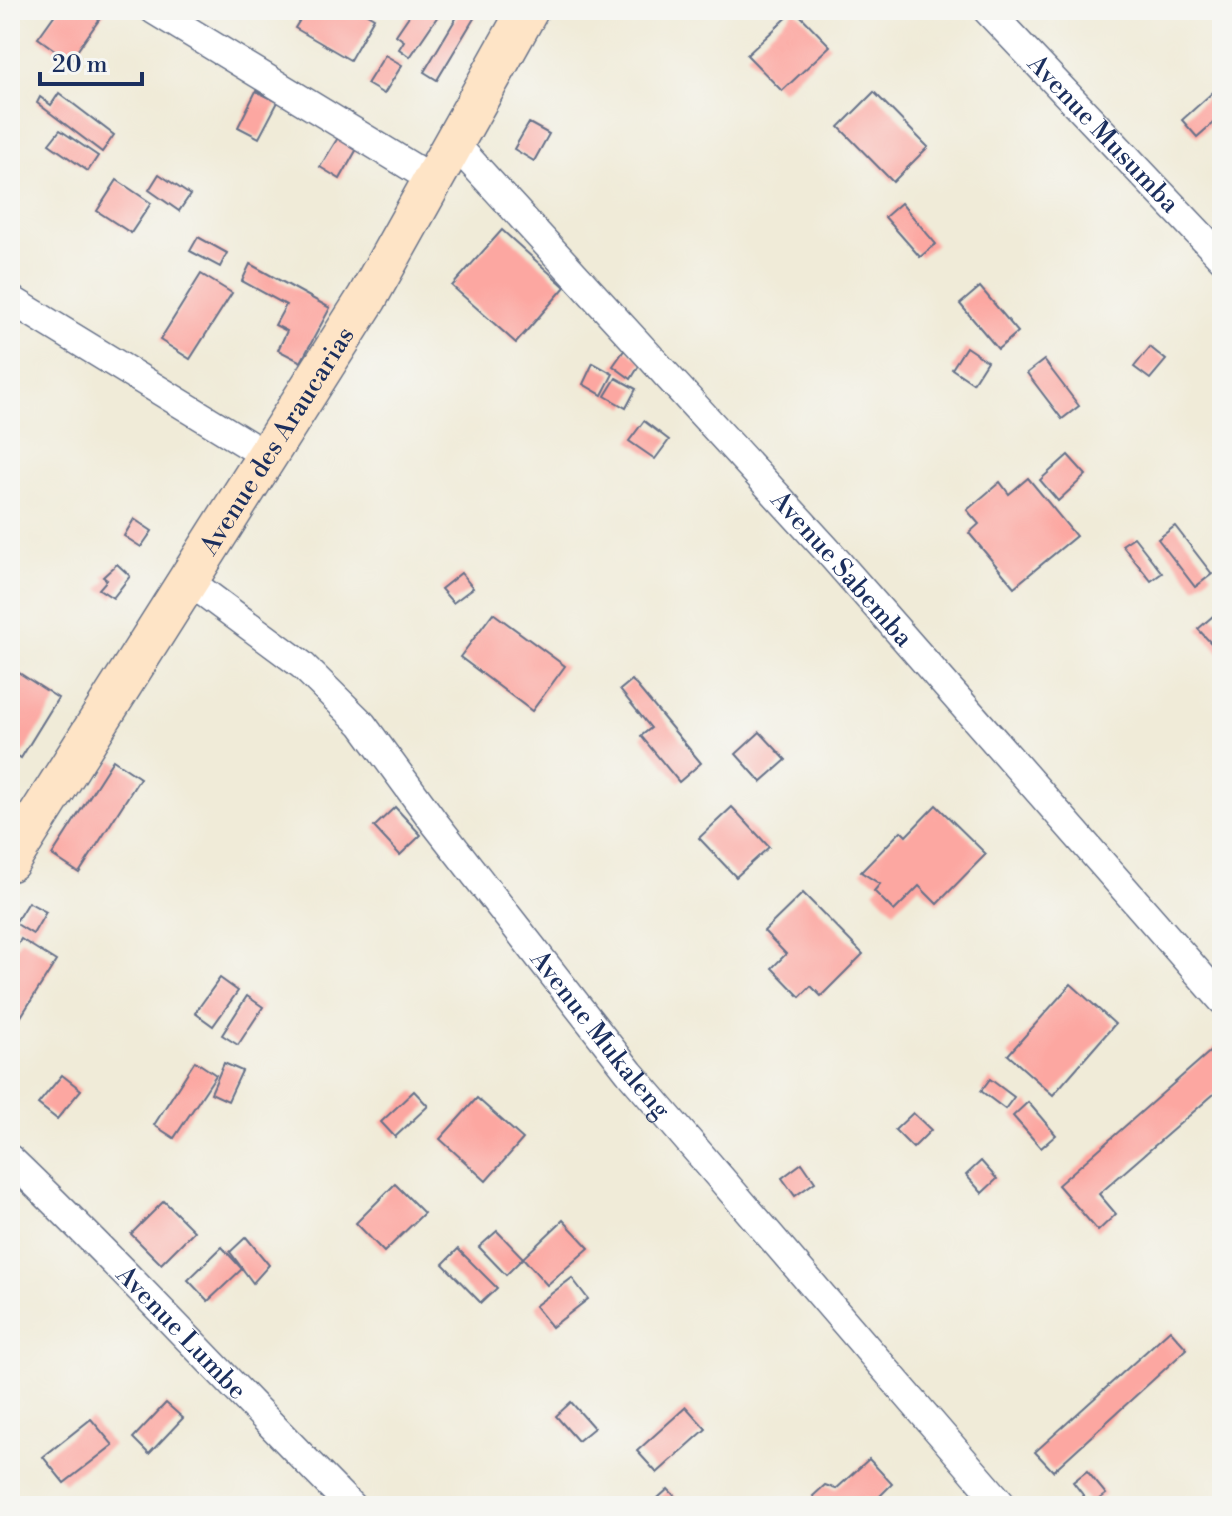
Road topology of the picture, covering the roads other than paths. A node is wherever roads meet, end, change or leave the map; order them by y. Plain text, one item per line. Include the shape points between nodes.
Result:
1 (154, 10) edge
2 (528, 10) edge
3 (987, 10) edge
4 (454, 143) junction
5 (433, 180) junction
6 (1222, 258) edge
7 (10, 299) edge
8 (265, 455) junction
9 (186, 579) junction
10 (10, 861) edge
11 (1222, 1000) edge
12 (10, 1159) edge
13 (351, 1506) edge
14 (1003, 1506) edge

1 - 5 street
2 - 4 street, Avenue des Araucarias
3 - 6 street, Avenue Musumba
4 - 5 street, Avenue des Araucarias
4 - 11 street, Avenue Sabemba via 817,539
5 - 8 street, Avenue des Araucarias via 367,298
7 - 8 street
8 - 9 street, Avenue des Araucarias
9 - 10 street, Avenue des Araucarias
9 - 14 street, Avenue Mukaleng via 302,665 362,724 630,1073
12 - 13 street, Avenue Lumbe

